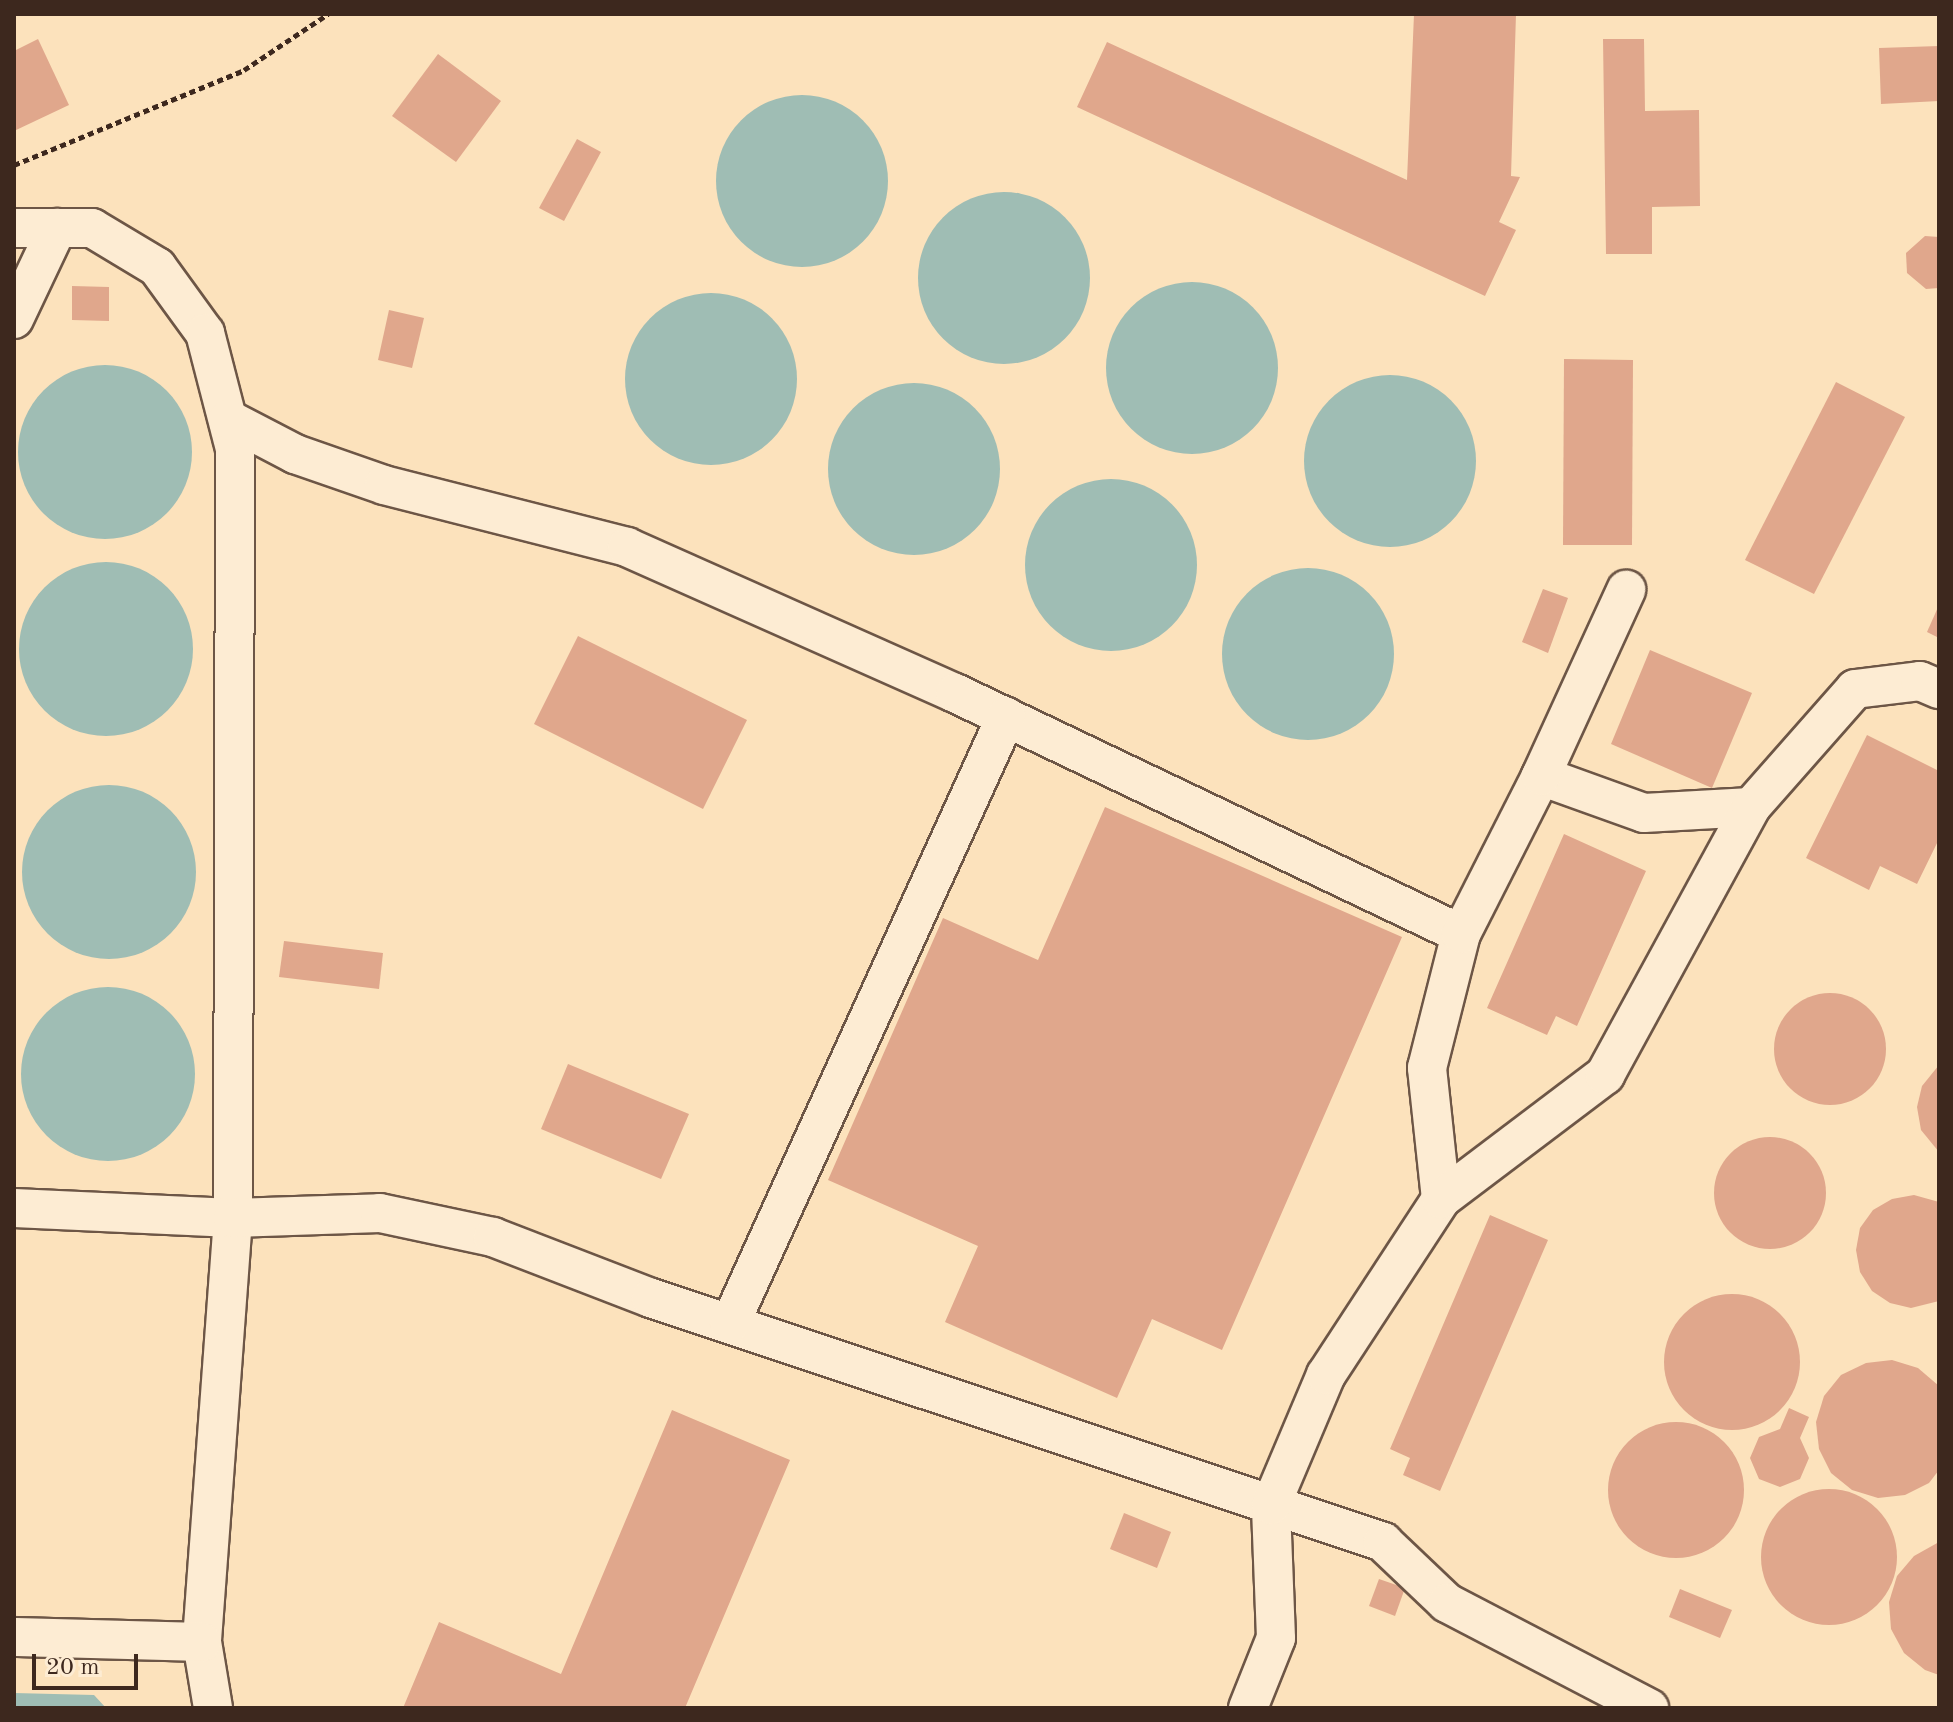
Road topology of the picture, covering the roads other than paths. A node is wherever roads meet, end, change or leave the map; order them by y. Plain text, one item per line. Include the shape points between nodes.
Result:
1 (14, 228) edge
2 (57, 228) junction
3 (14, 319) edge
4 (228, 419) junction
5 (1626, 590) dead end
6 (1939, 689) edge
7 (1006, 717) junction
8 (1541, 776) junction
9 (1751, 807) junction
10 (1461, 934) junction
11 (1441, 1199) junction
12 (14, 1208) edge
13 (233, 1218) junction
14 (730, 1324) junction
15 (1271, 1505) junction
16 (14, 1637) edge
17 (202, 1642) junction
18 (213, 1708) edge
19 (1248, 1708) edge
20 (1649, 1708) edge

1 - 2 lane
2 - 3 lane
2 - 4 lane via 92,228 157,267 205,333
4 - 7 lane via 295,454 384,485 627,547
4 - 13 lane via 235,449
5 - 8 lane
6 - 9 lane via 1920,681 1855,689
7 - 10 lane
7 - 14 lane
8 - 9 lane via 1644,813
8 - 10 lane
9 - 11 lane via 1605,1075
10 - 11 lane via 1427,1068
11 - 15 lane via 1326,1375
12 - 13 lane
13 - 14 lane via 380,1213 493,1237
13 - 17 lane
14 - 15 lane
15 - 19 lane via 1276,1638
15 - 20 lane via 1383,1542 1447,1603
16 - 17 lane
17 - 18 lane

